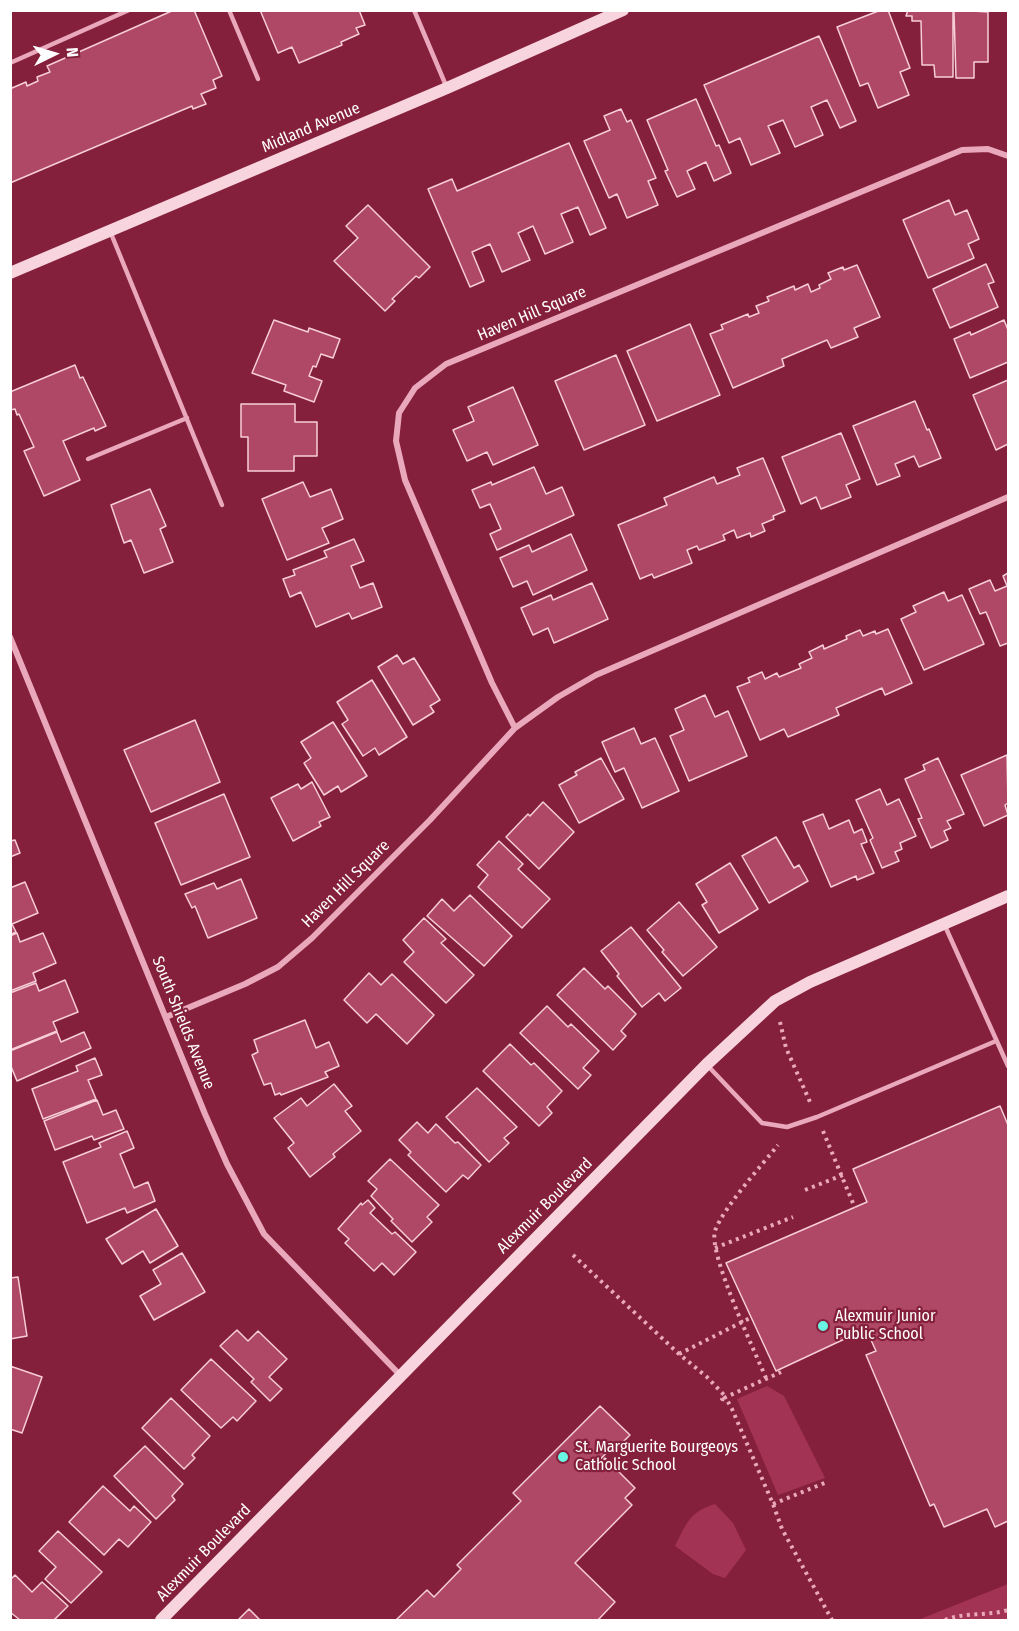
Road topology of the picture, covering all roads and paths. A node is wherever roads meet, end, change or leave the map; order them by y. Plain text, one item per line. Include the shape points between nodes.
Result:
1 (129, 10) edge
2 (228, 10) edge
3 (414, 10) edge
4 (623, 10) edge
5 (10, 63) edge
6 (258, 79) dead end
7 (447, 87) junction
8 (1008, 156) edge
9 (110, 231) junction
10 (10, 273) edge
11 (187, 418) junction
12 (88, 459) dead end
13 (1008, 497) edge
14 (222, 505) dead end
15 (10, 637) edge
16 (515, 728) junction
17 (1008, 896) edge
18 (944, 924) junction
19 (166, 1017) junction
20 (996, 1041) junction
21 (707, 1064) junction
22 (1008, 1066) edge
23 (778, 1145) dead end
24 (843, 1175) dead end
25 (805, 1190) dead end
26 (794, 1217) dead end
27 (715, 1248) junction
28 (573, 1255) dead end
29 (752, 1317) dead end
30 (742, 1321) junction
31 (679, 1354) junction
32 (781, 1372) dead end
33 (400, 1375) junction
34 (766, 1378) junction
35 (722, 1399) junction
36 (827, 1482) dead end
37 (773, 1504) junction
38 (1008, 1610) edge
39 (161, 1620) edge
40 (832, 1620) edge
41 (945, 1620) edge

1 - 5 lane
2 - 6 lane
3 - 7 lane
4 - 7 street, Midland Avenue
7 - 9 street, Midland Avenue
8 - 16 street, Haven Hill Square via 988,149 962,150 446,364 415,388 399,413 398,422 396,441 405,480
9 - 10 street, Midland Avenue
9 - 11 lane
11 - 12 lane
11 - 14 lane
13 - 16 street, Haven Hill Square via 596,675
15 - 19 street, South Shields Avenue
16 - 19 street, Haven Hill Square via 312,938 278,967
17 - 18 street, Alexmuir Boulevard
18 - 20 lane
18 - 21 street, Alexmuir Boulevard via 775,1001
19 - 33 street, South Shields Avenue via 226,1164 264,1234
20 - 21 lane via 787,1128 762,1123
20 - 22 lane
21 - 33 street, Alexmuir Boulevard
23 - 27 path via 723,1215 715,1232
24 - 25 path
26 - 27 path
27 - 30 path
28 - 31 path
29 - 30 path
30 - 31 path
30 - 34 path
31 - 35 path via 715,1385 724,1395
32 - 34 path
33 - 39 street, Alexmuir Boulevard
34 - 35 path
35 - 37 path via 729,1403
36 - 37 path
37 - 40 path via 782,1529
38 - 41 path

